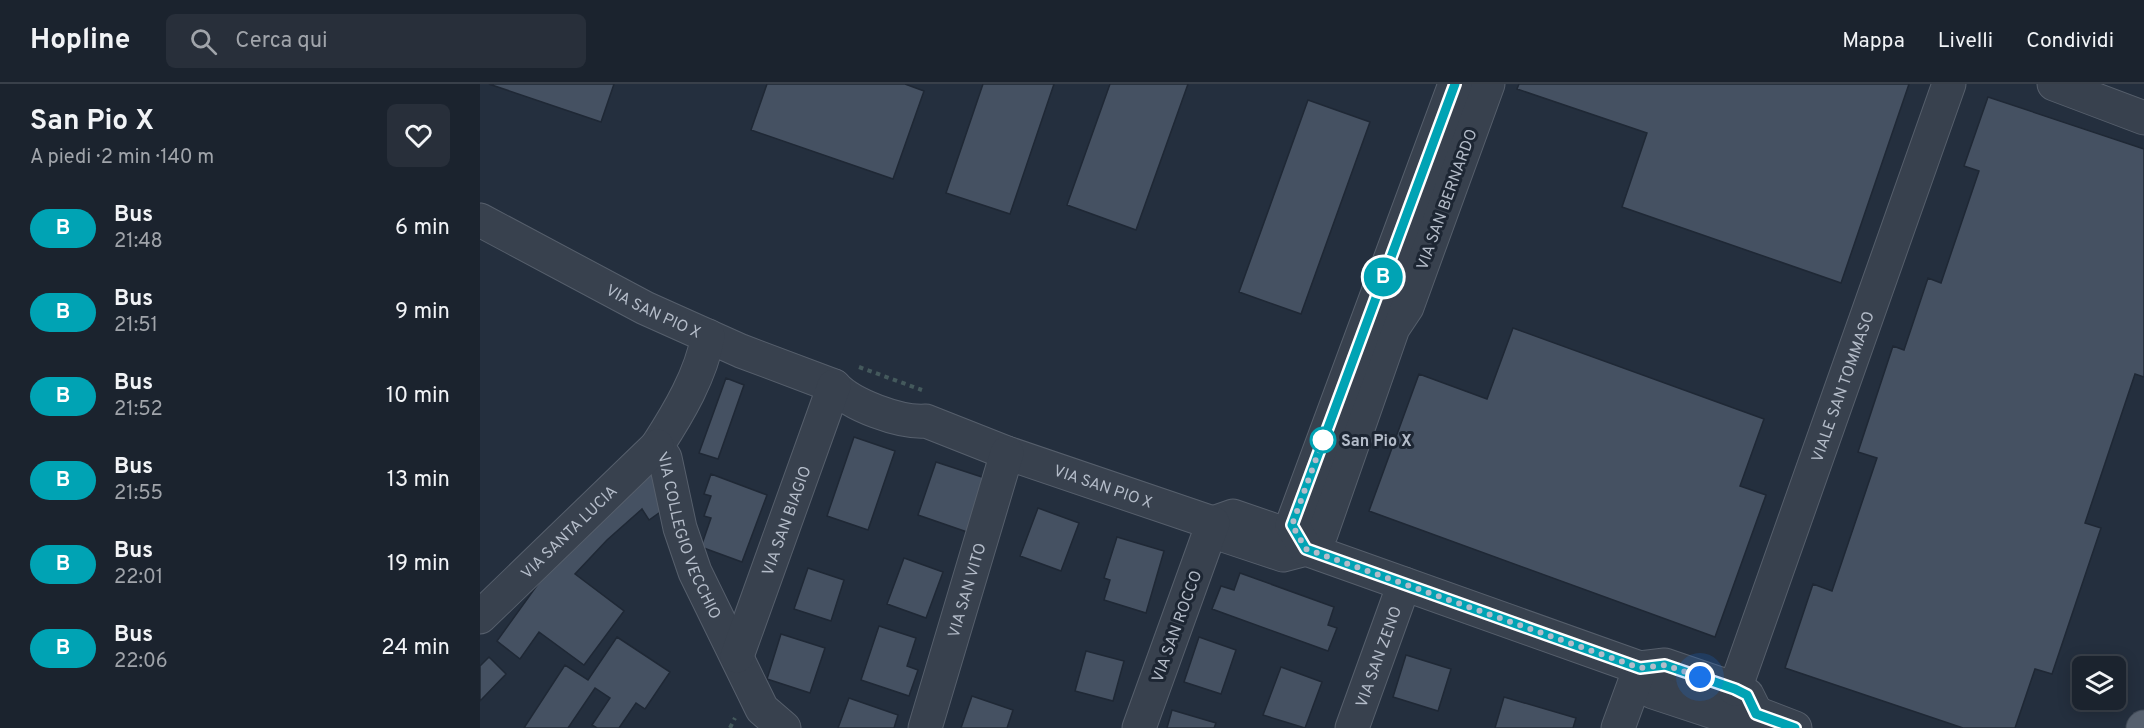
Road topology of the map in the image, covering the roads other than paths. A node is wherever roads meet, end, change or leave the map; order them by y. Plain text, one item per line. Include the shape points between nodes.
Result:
1 (1455, 84) edge
2 (1486, 84) edge
3 (1949, 84) edge
4 (2054, 84) edge
5 (2144, 118) edge
6 (480, 220) edge
7 (708, 336) junction
8 (845, 376) junction
9 (657, 446) junction
10 (1007, 453) junction
11 (1213, 523) junction
12 (1306, 549) junction
13 (1404, 584) junction
14 (480, 617) edge
15 (737, 656) junction
16 (1640, 668) junction
17 (1735, 689) junction
18 (1756, 714) junction
19 (766, 722) edge
20 (925, 728) edge
21 (1139, 728) edge
22 (1352, 728) edge
23 (1618, 728) edge
24 (1796, 728) edge

1 - 12 street, VIA SAN BERNARDO via 1292,525
2 - 12 street, VIA SAN BERNARDO via 1407,307 1393,328 1321,534
3 - 17 street, VIALE SAN TOMMASO
4 - 5 street
6 - 7 street, VIA SAN PIO X via 645,308
7 - 8 street, VIA SAN PIO X via 741,351
7 - 9 street, VIA COLLEGIO VECCHIO via 704,356 674,420
8 - 10 street, VIA SAN PIO X via 929,407
8 - 15 street, VIA SAN BIAGIO
9 - 14 street, VIA SANTA LUCIA
9 - 15 street, VIA COLLEGIO VECCHIO via 665,458 680,528 695,572
10 - 11 street, VIA SAN PIO X
10 - 20 street, VIA SAN VITO
11 - 12 street, VIA SAN PIO X via 1233,516 1288,534
11 - 21 street, VIA SAN ROCCO
12 - 13 street, VIA SAN PIO X
13 - 16 street, VIA SAN PIO X
13 - 22 street, VIA SAN ZENO
15 - 19 street, VIA COLLEGIO VECCHIO
16 - 17 street, VIA SAN PIO X via 1665,665
16 - 18 street via 1653,692 1735,719
16 - 23 street
17 - 18 street, VIA SAN PIO X via 1747,695
18 - 24 street

